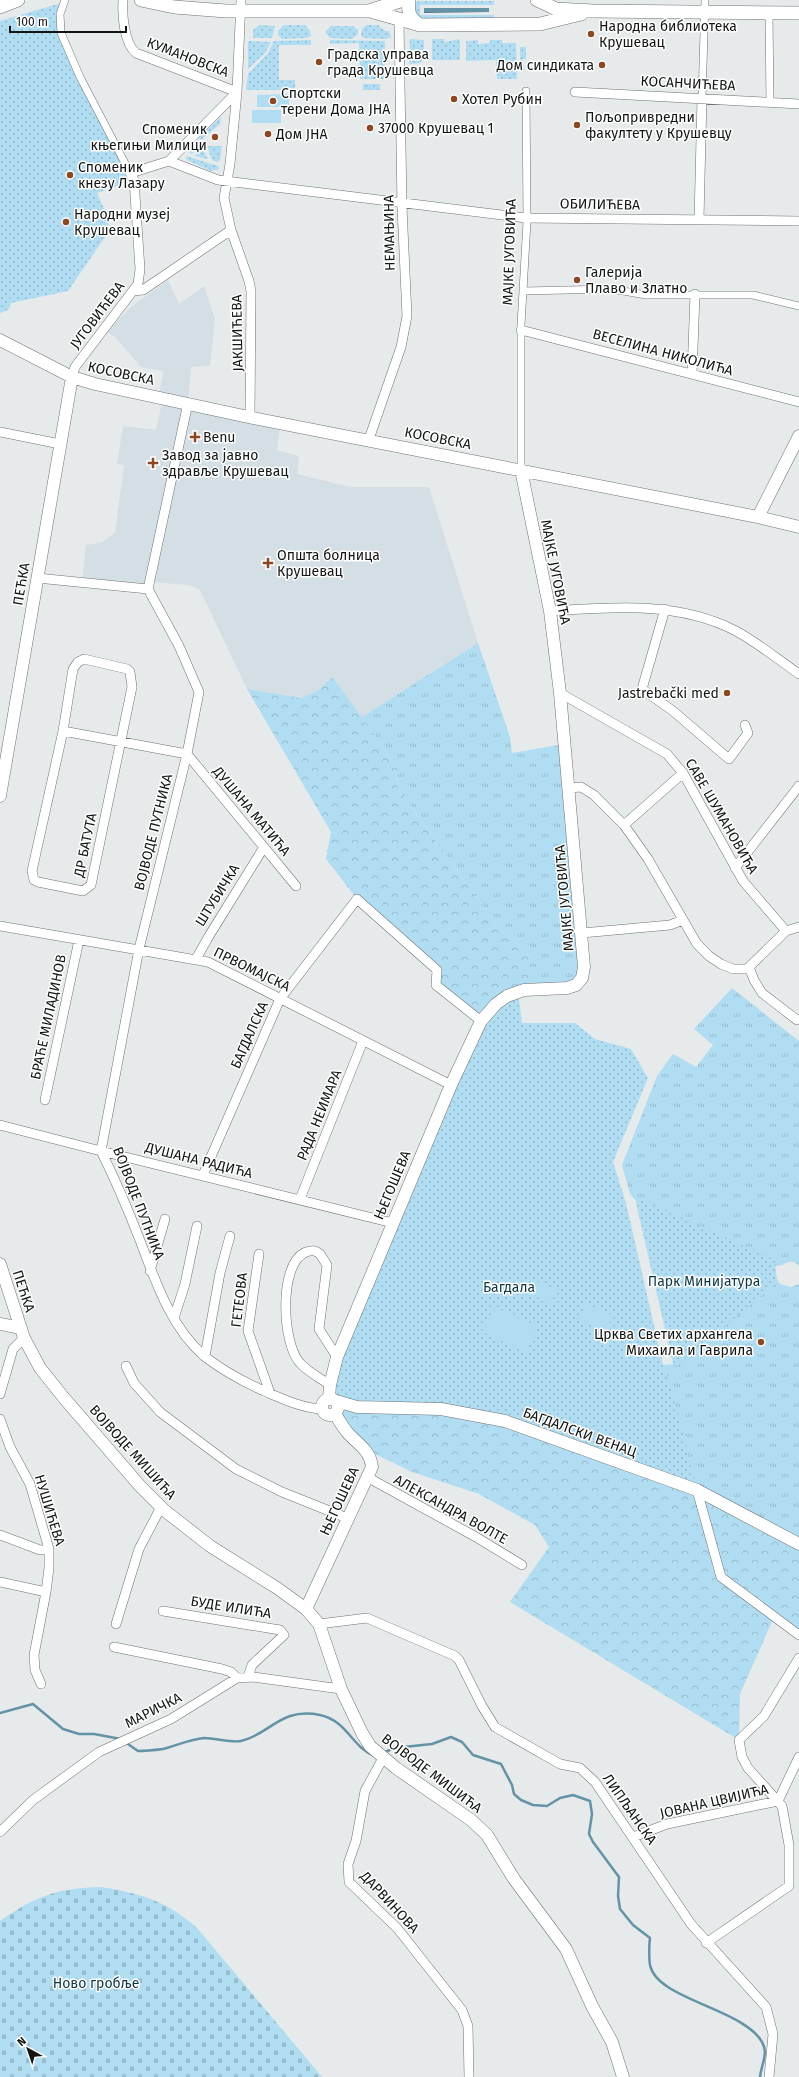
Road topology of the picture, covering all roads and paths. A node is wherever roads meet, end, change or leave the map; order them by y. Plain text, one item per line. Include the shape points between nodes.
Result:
1 (18, 0) edge
2 (65, 0) edge
3 (123, 0) edge
4 (141, 0) edge
5 (536, 0) edge
6 (408, 1) edge
7 (241, 5) edge
8 (0, 6) edge
9 (705, 6) edge
10 (369, 11) junction
11 (593, 11) junction
12 (770, 13) junction
13 (799, 13) edge
14 (399, 20) junction
15 (527, 24) junction
16 (420, 25) junction
17 (526, 91) dead end
18 (237, 92) junction
19 (575, 92) dead end
20 (702, 98) junction
21 (770, 102) junction
22 (799, 104) edge
23 (169, 160) junction
24 (129, 170) junction
25 (226, 181) junction
26 (402, 202) junction
27 (526, 218) junction
28 (699, 219) junction
29 (799, 221) edge
30 (230, 230) junction
31 (133, 291) junction
32 (524, 291) junction
33 (695, 294) junction
34 (799, 306) edge
35 (521, 330) junction
36 (0, 340) edge
37 (692, 374) junction
38 (72, 377) junction
39 (799, 402) edge
40 (188, 403) junction
41 (250, 417) junction
42 (0, 432) edge
43 (799, 436) edge
44 (369, 439) junction
45 (60, 444) junction
46 (521, 470) junction
47 (758, 517) junction
48 (799, 527) edge
49 (37, 578) junction
50 (148, 589) junction
51 (665, 609) junction
52 (550, 611) junction
53 (799, 674) edge
54 (560, 693) junction
55 (745, 725) dead end
56 (63, 731) junction
57 (120, 743) junction
58 (4, 750) edge
59 (187, 754) junction
60 (683, 773) junction
61 (799, 786) edge
62 (568, 788) junction
63 (0, 796) edge
64 (624, 825) junction
65 (264, 847) junction
66 (735, 868) junction
67 (296, 886) dead end
68 (683, 920) junction
69 (0, 926) edge
70 (798, 930) edge
71 (786, 931) junction
72 (582, 932) junction
73 (79, 940) junction
74 (139, 950) junction
75 (196, 959) junction
76 (746, 969) junction
77 (507, 996) joint
78 (280, 999) junction
79 (797, 1020) dead end
80 (482, 1021) junction
81 (364, 1040) junction
82 (451, 1085) junction
83 (45, 1100) dead end
84 (0, 1124) edge
85 (101, 1152) junction
86 (203, 1175) junction
87 (300, 1199) junction
88 (165, 1218) dead end
89 (392, 1222) junction
90 (197, 1226) dead end
91 (230, 1236) dead end
92 (259, 1254) dead end
93 (0, 1264) edge
94 (150, 1271) junction
95 (174, 1318) junction
96 (0, 1324) edge
97 (22, 1333) junction
98 (205, 1356) junction
99 (337, 1357) junction
100 (126, 1366) dead end
101 (330, 1385) junction
102 (270, 1393) junction
103 (0, 1394) edge
104 (333, 1400) junction
105 (322, 1409) junction
106 (334, 1414) junction
107 (0, 1419) edge
108 (367, 1477) junction
109 (697, 1490) junction
110 (161, 1507) junction
111 (347, 1518) junction
112 (0, 1535) edge
113 (799, 1544) edge
114 (49, 1549) junction
115 (522, 1565) dead end
116 (0, 1582) edge
117 (46, 1592) junction
118 (306, 1609) junction
119 (163, 1611) dead end
120 (116, 1624) dead end
121 (319, 1624) junction
122 (799, 1635) edge
123 (114, 1647) dead end
124 (799, 1658) edge
125 (248, 1677) junction
126 (237, 1678) junction
127 (41, 1684) dead end
128 (341, 1689) junction
129 (799, 1757) edge
130 (385, 1759) junction
131 (778, 1801) junction
132 (0, 1832) edge
133 (633, 1837) junction
134 (706, 1943) junction
135 (469, 2077) edge
136 (623, 2077) edge
137 (768, 2077) edge

1 - 8 main road
2 - 24 street via 60,14 61,33 80,77
3 - 18 street, КУМАНОВСКА via 131,49
4 - 7 main road via 174,7
5 - 11 main road via 556,9
5 - 15 main road via 541,8 540,16
6 - 10 main road
6 - 14 main road
6 - 16 main road via 410,17
7 - 10 main road
7 - 18 street, ЈАКШИЋЕВА
9 - 11 main road
9 - 12 main road
9 - 20 street
10 - 14 main road
11 - 15 main road via 545,23
12 - 13 main road
12 - 21 street
14 - 16 main road
14 - 26 street, НЕМАЊИНА
15 - 16 main road
17 - 27 street, МАЈКЕ ЈУГОВИЋА
18 - 23 street
18 - 25 street, ЈАКШИЋЕВА
19 - 20 street, КОСАНЧИЋЕВА
20 - 21 street, КОСАНЧИЋЕВА
20 - 28 street
21 - 22 street, КОСАНЧИЋЕВА
23 - 24 street
23 - 25 street, ОБИЛИЋЕВА via 212,179
24 - 31 street, ЈУГОВИЋЕВА via 134,180 140,270 138,284
25 - 26 street, ОБИЛИЋЕВА
25 - 30 street, ЈАКШИЋЕВА via 224,198
26 - 27 street, ОБИЛИЋЕВА
26 - 44 street, НЕМАЊИНА via 406,326
27 - 28 street, ОБИЛИЋЕВА
27 - 32 street, МАЈКЕ ЈУГОВИЋА
28 - 29 street, ОБИЛИЋЕВА
30 - 31 street via 143,290
30 - 41 street, ЈАКШИЋЕВА via 251,291
31 - 38 street, ЈУГОВИЋЕВА via 75,368
32 - 33 street via 612,288 646,295
32 - 35 street, МАЈКЕ ЈУГОВИЋА
33 - 34 street via 753,295
33 - 37 street
35 - 37 street, ВЕСЕЛИНА НИКОЛИЋА
35 - 46 street, МАЈКЕ ЈУГОВИЋА
36 - 38 street, КОСОВСКА
37 - 39 street, ВЕСЕЛИНА НИКОЛИЋА
38 - 40 street, КОСОВСКА
38 - 45 street, ПЕЋКА
40 - 41 street, КОСОВСКА
40 - 50 street
41 - 44 street, КОСОВСКА
42 - 45 street
43 - 47 street
44 - 46 street, КОСОВСКА
45 - 49 street, ПЕЋКА
46 - 47 street, КОСОВСКА
46 - 52 street, МАЈКЕ ЈУГОВИЋА
47 - 48 street, КОСОВСКА
49 - 50 street
49 - 58 street, ПЕЋКА
50 - 59 street, ВОЈВОДЕ ПУТНИКА via 179,646 199,692
51 - 52 street
51 - 53 street via 709,620 737,632
51 - 55 street via 642,689 673,711 729,759 748,732
52 - 54 street, МАЈКЕ ЈУГОВИЋА
54 - 60 street, САВЕ ШУМАНОВИЋА via 668,754
54 - 62 street, МАЈКЕ ЈУГОВИЋА
56 - 57 street
56 - 57 street, ДР БАТУТА via 74,669 78,662 84,659 104,662 130,672 130,699
56 - 57 street, ДР БАТУТА via 32,871 32,876 38,882 83,891 91,885
57 - 59 street
58 - 63 street, ПЕЋКА
59 - 65 street, ДУШАНА МАТИЋА
59 - 74 street, ВОЈВОДЕ ПУТНИКА
60 - 64 street
60 - 66 street, САВЕ ШУМАНОВИЋА
61 - 66 street
62 - 64 street via 581,787 594,795
62 - 72 street, МАЈКЕ ЈУГОВИЋА
64 - 68 street via 646,855
65 - 67 street, ДУШАНА МАТИЋА
65 - 75 street, ШТУБИЧКА
66 - 71 street, САВЕ ШУМАНОВИЋА via 753,894
68 - 72 street via 670,925
68 - 76 street via 697,944 709,956 721,964
69 - 73 street, ПРВОМАЈСКА
70 - 71 street
71 - 76 street
72 - 77 street, МАЈКЕ ЈУГОВИЋА via 584,967 582,978 576,984 567,988 524,990
73 - 74 street, ПРВОМАЈСКА
73 - 83 street, БРАЋЕ МИЛАДИНОВ
74 - 75 street, ПРВОМАЈСКА
74 - 85 street, ВОЈВОДЕ ПУТНИКА
75 - 78 street, ПРВОМАЈСКА via 227,971
76 - 79 street via 762,993
77 - 80 street, ЊЕГОШЕВА via 496,1004
78 - 80 street, БАГДАЛСКА via 357,899 437,970 436,985
78 - 81 street, ПРВОМАЈСКА
78 - 86 street, БАГДАЛСКА
80 - 82 street, ЊЕГОШЕВА
81 - 82 street, ПРВОМАЈСКА
81 - 87 street, РАДА НЕИМАРА
82 - 89 street, ЊЕГОШЕВА
84 - 85 street, ДУШАНА РАДИЋА
85 - 86 street, ДУШАНА РАДИЋА
85 - 94 street, ВОЈВОДЕ ПУТНИКА via 115,1180
86 - 87 street, ДУШАНА РАДИЋА
87 - 89 street, ДУШАНА РАДИЋА
88 - 94 street, ВОЈВОДЕ ПУТНИКА
89 - 99 street, ЊЕГОШЕВА
90 - 95 street via 185,1284
91 - 98 street via 220,1273
92 - 102 street, ГЕТЕОВА via 248,1331
93 - 97 street, ПЕЋКА
94 - 95 street, ВОЈВОДЕ ПУТНИКА
95 - 98 street, ВОЈВОДЕ ПУТНИКА
96 - 97 street
97 - 103 street via 13,1349
97 - 110 street, ВОЈВОДЕ МИШИЋА via 49,1381
98 - 102 street, ВОЈВОДЕ ПУТНИКА via 247,1383
99 - 101 street, ЊЕГОШЕВА
99 - 101 street via 319,1329 327,1265 325,1259 316,1251 300,1254 294,1262 285,1296 287,1337 299,1363
100 - 111 street via 134,1382 160,1412 236,1469 282,1492
101 - 104 street, ЊЕГОШЕВА
102 - 105 street, ВОЈВОДЕ ПУТНИКА via 302,1406
104 - 105 street via 322,1403
104 - 106 street via 338,1407
104 - 109 street, БАГДАЛСКИ ВЕНАЦ via 357,1407 441,1409 505,1421
105 - 106 street via 326,1414
106 - 108 street, ЊЕГОШЕВА via 347,1432 367,1450 372,1467
107 - 114 street, НУШИЋЕВА via 10,1447 30,1484
108 - 111 street, ЊЕГОШЕВА
108 - 115 street, АЛЕКСАНДРА ВОЛТЕ
109 - 113 street, БАГДАЛСКИ ВЕНАЦ
109 - 122 street via 721,1577
110 - 118 street, ВОЈВОДЕ МИШИЋА via 210,1546
110 - 120 street via 139,1549
111 - 118 street, ЊЕГОШЕВА
112 - 114 street via 40,1550
114 - 117 street, НУШИЋЕВА
116 - 117 street
117 - 127 street, НУШИЋЕВА via 34,1655 35,1670
118 - 121 street, ВОЈВОДЕ МИШИЋА
119 - 125 street, БУДЕ ИЛИЋА via 280,1630 284,1635 252,1665
121 - 128 street, ВОЈВОДЕ МИШИЋА
121 - 133 street, ЛИПЉАНСКА via 367,1618 455,1656 495,1726 560,1764 580,1768 595,1782
123 - 126 street via 222,1669 231,1672
124 - 131 street via 764,1716 739,1740 742,1757 748,1768
125 - 126 street, МАРИЧКА
125 - 128 street, МАРИЧКА
126 - 132 street, МАРИЧКА via 171,1719 100,1752 33,1800
128 - 130 street, ВОЈВОДЕ МИШИЋА via 370,1746
129 - 131 street, ЈОВАНА ЦВИЈИЋА
130 - 135 street, ДАРВИНОВА via 365,1790 356,1841 348,1864 348,1877 352,1887 397,1928 462,2010 468,2026
130 - 136 street, ВОЈВОДЕ МИШИЋА via 465,1816 487,1835 514,1880 566,1949 612,2042
131 - 133 street, ЈОВАНА ЦВИЈИЋА via 667,1824
131 - 134 street, ЈОВАНА ЦВИЈИЋА via 782,1806 789,1845 789,1886
133 - 134 street, ЛИПЉАНСКА via 686,1918
134 - 137 street, ЛИПЉАНСКА via 766,2007 773,2034

